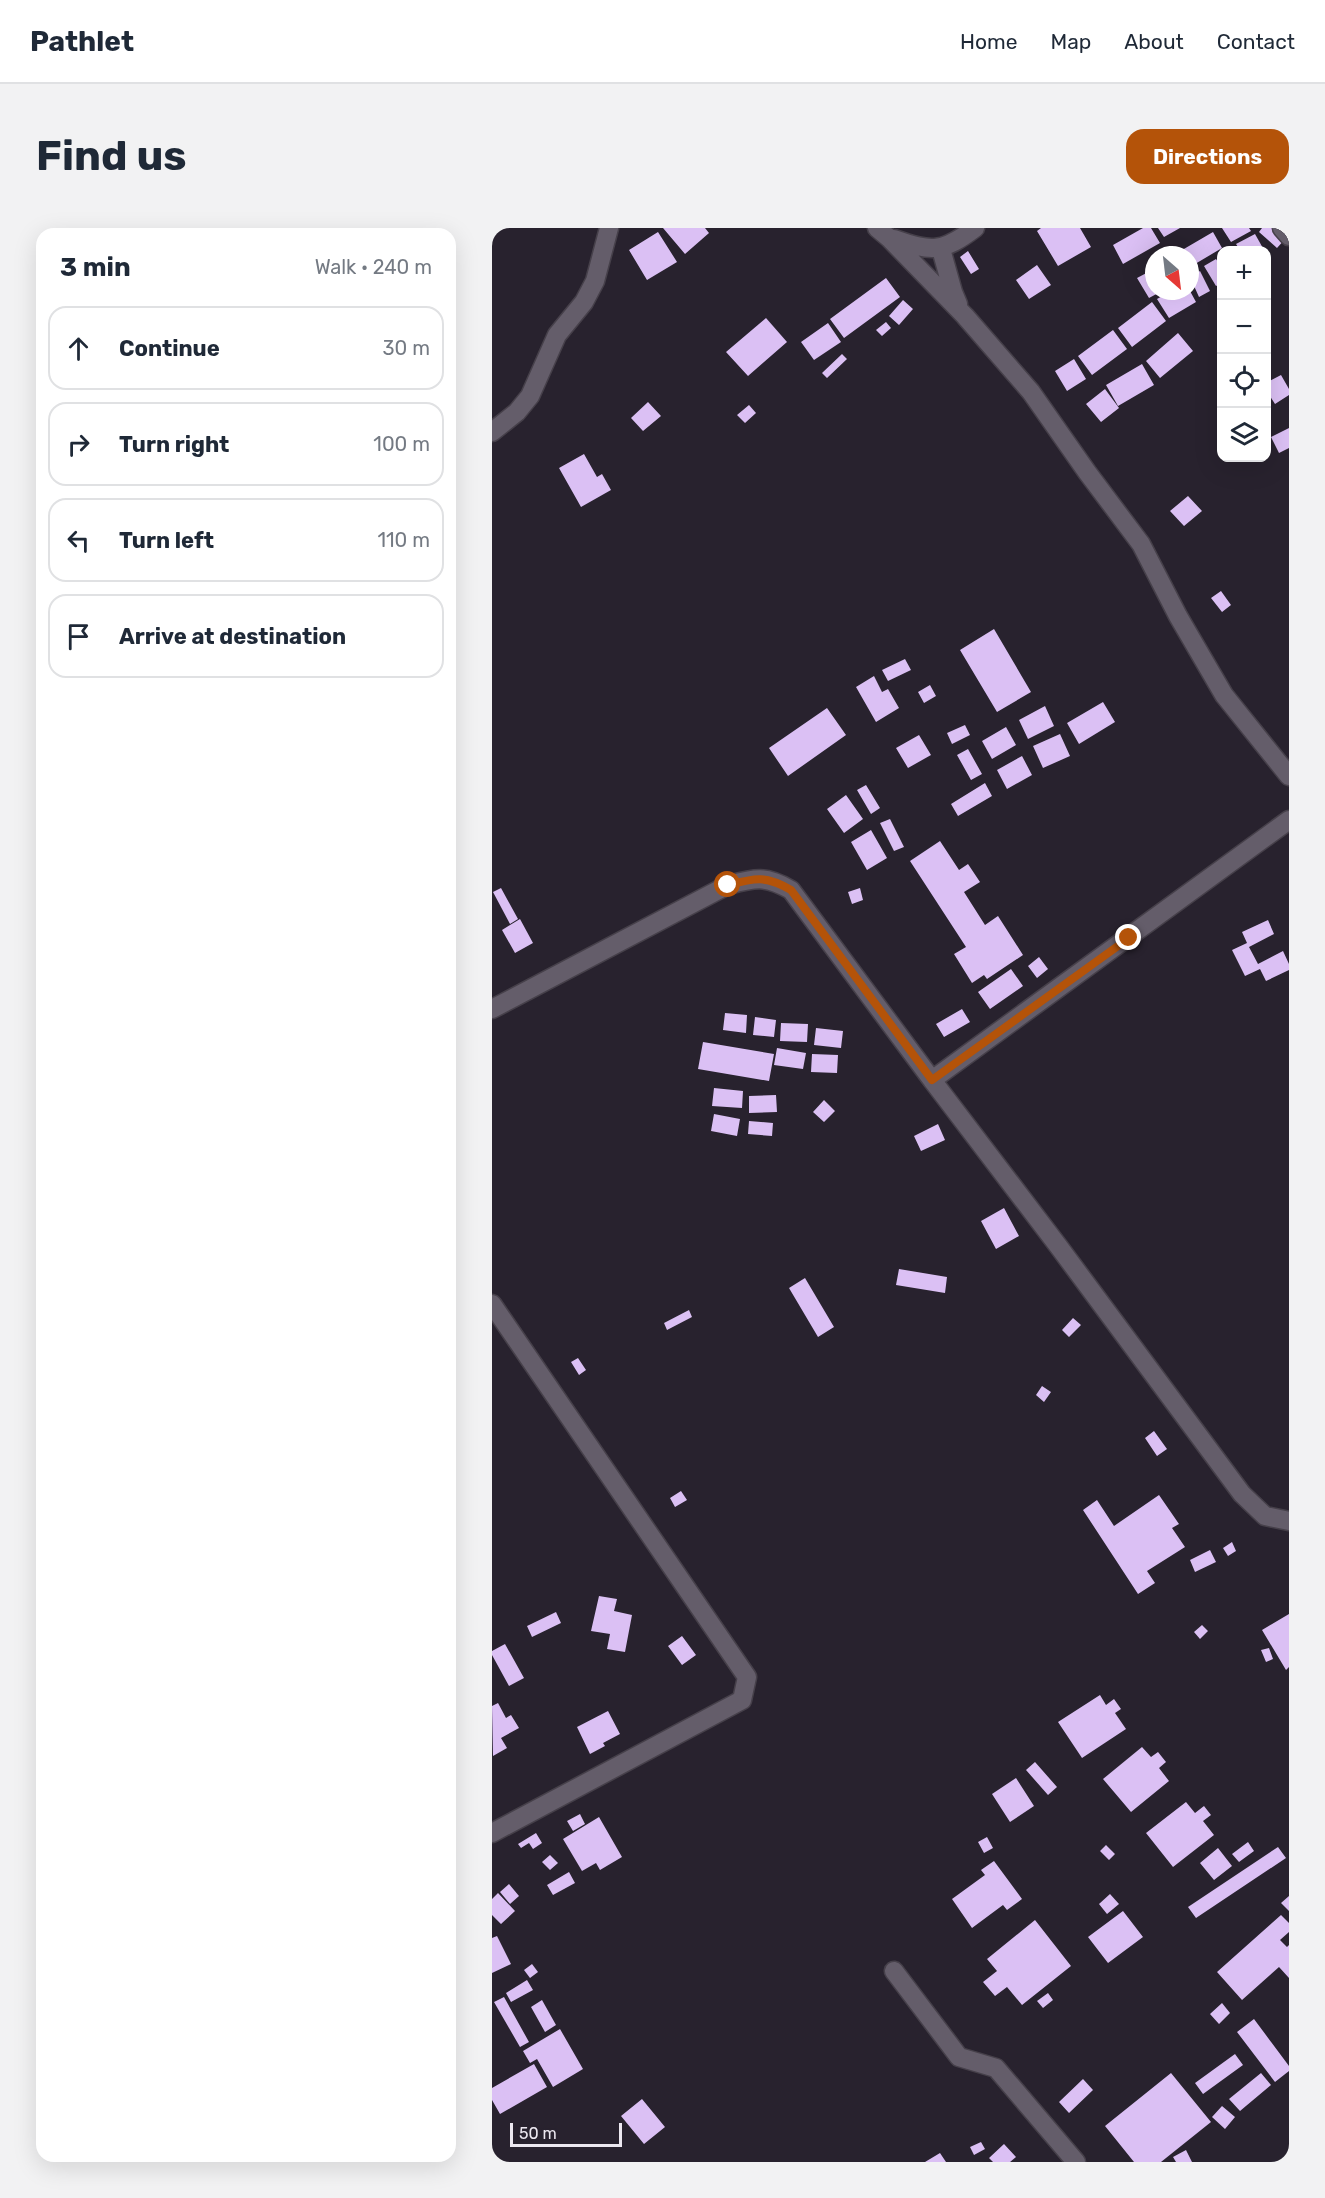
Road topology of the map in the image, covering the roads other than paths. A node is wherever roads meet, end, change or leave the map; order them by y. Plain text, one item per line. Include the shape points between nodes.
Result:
1 (609, 228) edge
2 (975, 228) edge
3 (1282, 228) edge
4 (883, 233) edge
5 (1289, 236) edge
6 (941, 249) junction
7 (965, 316) junction
8 (492, 432) edge
9 (1289, 776) edge
10 (1289, 820) edge
11 (492, 1009) edge
12 (932, 1080) junction
13 (492, 1304) edge
14 (1289, 1521) edge
15 (492, 1833) edge
16 (894, 1971) dead end
17 (1076, 2162) edge

1 - 8 street via 595,281 584,302 557,335 530,396
2 - 6 street
3 - 5 street
4 - 6 street via 919,248
4 - 7 street
6 - 7 street via 953,292
7 - 9 street via 1031,392 1141,544 1224,695
10 - 12 street
11 - 12 street via 728,885 756,877 791,890
12 - 14 street via 1242,1494 1265,1516
13 - 15 street via 747,1677 742,1700
16 - 17 street via 959,2057 996,2068

